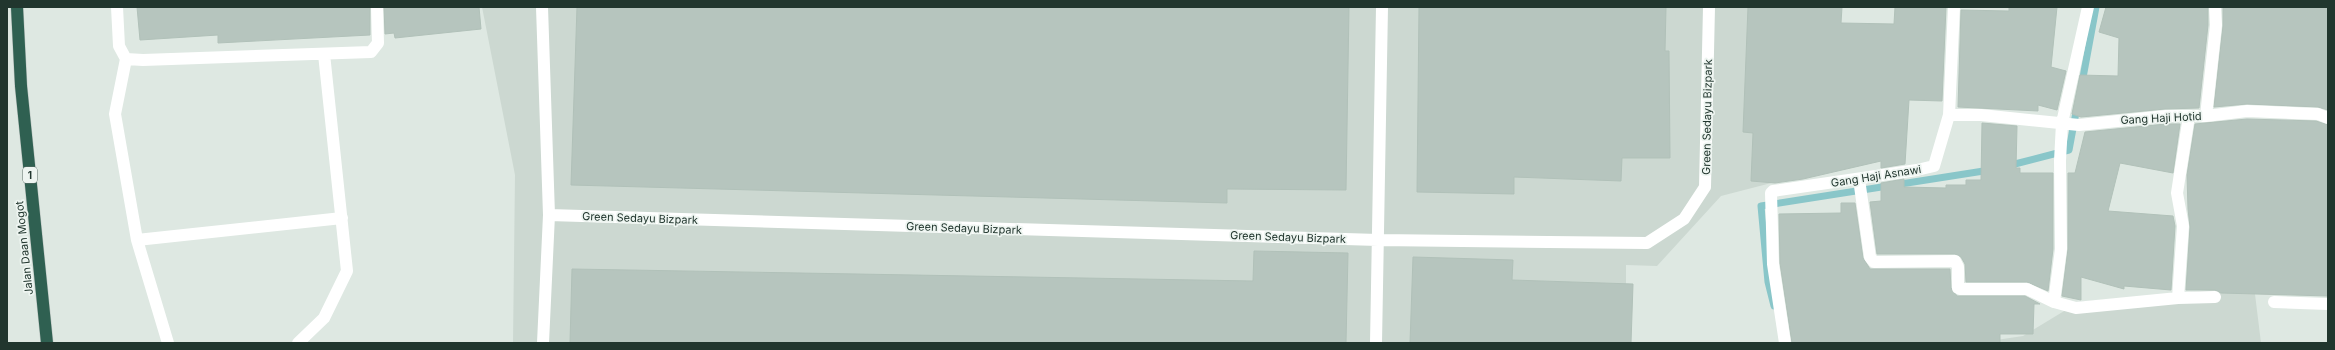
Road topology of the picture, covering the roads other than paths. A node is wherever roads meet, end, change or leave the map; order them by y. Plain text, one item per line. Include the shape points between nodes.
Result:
1 (17, 7) edge
2 (117, 7) edge
3 (377, 7) edge
4 (542, 7) edge
5 (1382, 7) edge
6 (1709, 7) edge
7 (1954, 7) edge
8 (2088, 7) edge
9 (2215, 7) edge
10 (324, 54) junction
11 (126, 59) junction
12 (1949, 115) junction
13 (2189, 116) junction
14 (2206, 116) junction
15 (2328, 118) edge
16 (2070, 124) junction
17 (1861, 186) junction
18 (550, 215) junction
19 (342, 218) junction
20 (137, 240) junction
21 (1378, 240) junction
22 (2215, 296) dead end
23 (2178, 298) junction
24 (2054, 302) junction
25 (2274, 302) dead end
26 (2328, 304) edge
27 (47, 343) edge
28 (168, 343) edge
29 (298, 343) edge
30 (543, 343) edge
31 (1376, 343) edge
32 (1785, 343) edge

1 - 27 highway, Jalan Daan Mogot / 1 via 21,86
2 - 11 street via 119,46
3 - 10 street via 378,43 371,52
4 - 18 street
5 - 21 street
6 - 21 street, Green Sedayu Bizpark via 1705,188 1684,219 1647,243
7 - 12 street, Gang Haji Asnawi
8 - 16 street
9 - 14 street, Gang Haji Hotid via 2216,25
10 - 11 street
10 - 19 street
11 - 20 street via 115,114
12 - 16 street, Gang Haji Hotid via 1981,115
12 - 17 street, Gang Haji Asnawi via 1934,166
13 - 14 street, Gang Haji Hotid
13 - 16 street, Gang Haji Hotid
13 - 23 street via 2177,193 2183,226
14 - 15 street via 2275,112 2318,114
16 - 24 street via 2061,143 2061,249
17 - 24 street via 1870,257 1874,262 1955,261 1958,266 1960,289 2027,289
17 - 32 street, Gang Haji Asnawi via 1772,193 1773,264
18 - 21 street, Green Sedayu Bizpark
18 - 30 street
19 - 20 street
19 - 29 street via 347,271 324,318
20 - 28 street
21 - 31 street
22 - 23 street
23 - 24 street via 2076,308
25 - 26 street

